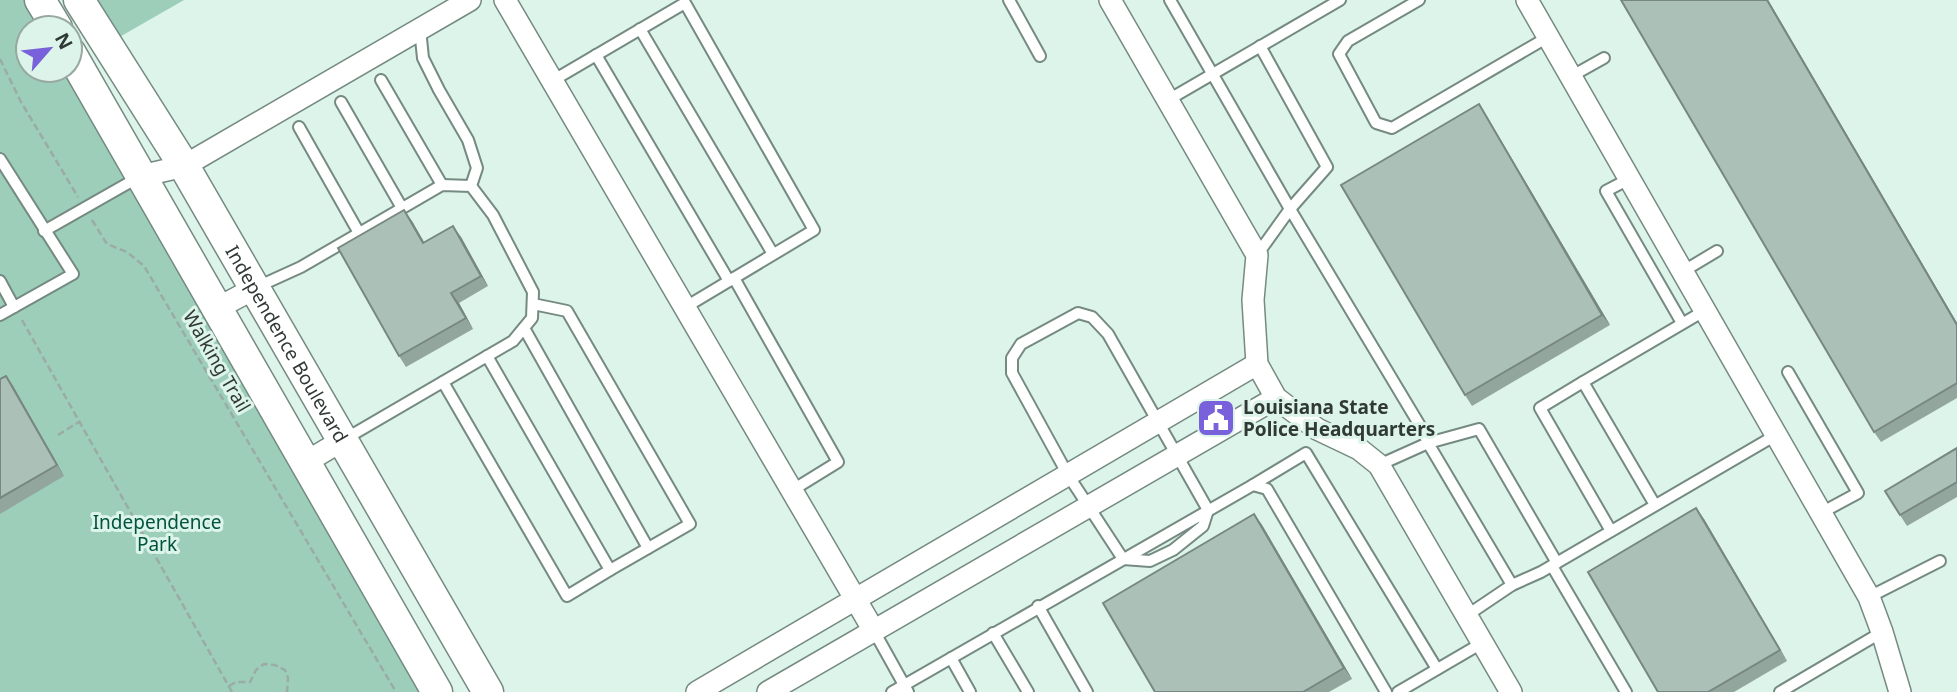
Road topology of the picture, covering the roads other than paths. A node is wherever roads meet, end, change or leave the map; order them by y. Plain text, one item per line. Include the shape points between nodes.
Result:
1 (79, 0) edge
2 (470, 0) edge
3 (505, 0) edge
4 (1009, 0) edge
5 (1110, 0) edge
6 (1170, 0) edge
7 (1340, 0) edge
8 (1419, 0) edge
9 (1527, 0) edge
10 (687, 1) edge
11 (420, 29) junction
12 (640, 29) junction
13 (1548, 37) junction
14 (1260, 46) junction
15 (596, 55) junction
16 (1040, 56) dead end
17 (1604, 58) dead end
18 (1212, 74) junction
19 (84, 76) edge
20 (1570, 77) junction
21 (381, 80) dead end
22 (552, 81) junction
23 (1168, 100) junction
24 (341, 102) dead end
25 (299, 127) dead end
26 (0, 159) edge
27 (184, 166) junction
28 (141, 176) junction
29 (1629, 179) junction
30 (442, 185) junction
31 (471, 186) junction
32 (402, 208) junction
33 (1290, 209) junction
34 (44, 231) junction
35 (359, 233) junction
36 (1717, 251) dead end
37 (774, 254) junction
38 (1257, 255) junction
39 (1682, 272) junction
40 (732, 279) junction
41 (0, 281) edge
42 (255, 288) junction
43 (533, 304) junction
44 (15, 307) junction
45 (684, 308) junction
46 (218, 309) junction
47 (1704, 311) junction
48 (0, 315) edge
49 (1682, 323) junction
50 (524, 328) junction
51 (487, 356) junction
52 (1257, 364) junction
53 (1788, 372) dead end
54 (443, 382) junction
55 (1583, 382) junction
56 (1276, 398) junction
57 (1157, 422) junction
58 (1776, 435) junction
59 (343, 440) junction
60 (1427, 443) junction
61 (1177, 455) junction
62 (306, 462) junction
63 (1380, 465) junction
64 (1068, 475) junction
65 (1253, 485) junction
66 (791, 491) junction
67 (1656, 505) junction
68 (1088, 507) junction
69 (1208, 510) junction
70 (1821, 513) junction
71 (1611, 531) junction
72 (649, 548) junction
73 (1123, 559) junction
74 (1940, 561) dead end
75 (1554, 564) junction
76 (610, 570) junction
77 (1512, 585) junction
78 (1869, 597) junction
79 (855, 600) junction
80 (1038, 606) junction
81 (1466, 616) junction
82 (874, 631) junction
83 (1882, 632) junction
84 (993, 633) junction
85 (1482, 643) junction
86 (951, 658) junction
87 (1437, 669) junction
88 (906, 688) edge
89 (1896, 688) edge
90 (437, 692) edge
91 (488, 692) edge
92 (697, 692) edge
93 (768, 692) edge
94 (892, 692) edge
95 (970, 692) edge
96 (1028, 692) edge
97 (1087, 692) edge
98 (1385, 692) edge
99 (1398, 692) edge
100 (1511, 692) edge
101 (1626, 692) edge
102 (1780, 692) edge

1 - 27 main road, Independence Boulevard
2 - 11 street
3 - 22 street
4 - 16 lane
5 - 23 street
6 - 18 lane
7 - 14 lane
8 - 13 lane via 1348,41 1339,54 1376,122 1392,128
9 - 13 street
10 - 12 lane
10 - 37 lane via 814,230
11 - 27 street
11 - 31 lane via 424,58 468,140 477,168
12 - 15 lane
12 - 37 lane
13 - 20 street
14 - 18 lane
14 - 33 lane via 1327,167
15 - 22 lane
15 - 40 lane
17 - 20 lane
18 - 23 lane
18 - 33 lane
19 - 28 main road
20 - 29 street
21 - 30 lane
22 - 45 street
23 - 38 street
24 - 32 lane
25 - 35 lane
26 - 34 lane
27 - 28 street
27 - 42 main road, Independence Boulevard
28 - 34 lane
28 - 46 main road
29 - 39 street
29 - 49 lane via 1606,191
30 - 31 lane
30 - 32 lane
31 - 43 lane via 493,215 533,292
32 - 35 lane
33 - 38 lane
33 - 60 lane
34 - 44 lane via 73,274
35 - 42 lane
36 - 39 lane
37 - 40 lane
38 - 52 street via 1253,300
39 - 47 street
40 - 45 lane
40 - 66 lane via 838,462
41 - 44 lane
42 - 46 street
42 - 59 main road, Independence Boulevard
43 - 50 lane via 532,318
43 - 72 lane via 567,312 690,524
44 - 48 lane
45 - 66 street
46 - 62 main road
47 - 49 lane
47 - 58 street
49 - 55 lane
50 - 51 lane via 513,341
50 - 72 lane
51 - 54 lane
51 - 76 lane
52 - 56 street
52 - 57 street
53 - 70 lane via 1858,493
54 - 59 lane
54 - 76 lane via 566,596
55 - 67 lane
55 - 71 lane via 1540,408
56 - 61 street
56 - 63 street via 1317,429
57 - 61 lane
57 - 64 street
57 - 64 lane via 1108,334 1092,317 1078,313 1021,344 1012,358 1012,373
58 - 67 lane
58 - 70 street
59 - 62 street
59 - 91 main road, Independence Boulevard
60 - 63 lane
60 - 75 lane via 1479,429
60 - 77 lane
61 - 68 street
61 - 69 lane
62 - 90 main road
63 - 81 street
64 - 68 lane
64 - 79 street
65 - 69 lane
65 - 87 lane via 1306,453
65 - 98 lane via 1267,489
66 - 79 street
67 - 71 lane
68 - 73 lane
68 - 82 street
69 - 73 lane
69 - 73 lane via 1203,526 1173,550 1150,561
70 - 78 street
71 - 75 lane
72 - 76 lane
73 - 80 lane
74 - 78 lane
75 - 77 lane
75 - 101 lane
77 - 81 lane
78 - 83 street
79 - 82 street
79 - 92 street
80 - 84 lane
80 - 97 lane
81 - 85 street
82 - 88 lane
82 - 93 street
83 - 89 street
83 - 102 lane
84 - 86 lane
84 - 96 lane
85 - 87 lane
85 - 100 street
86 - 88 lane
86 - 95 lane
87 - 99 lane
88 - 94 lane

